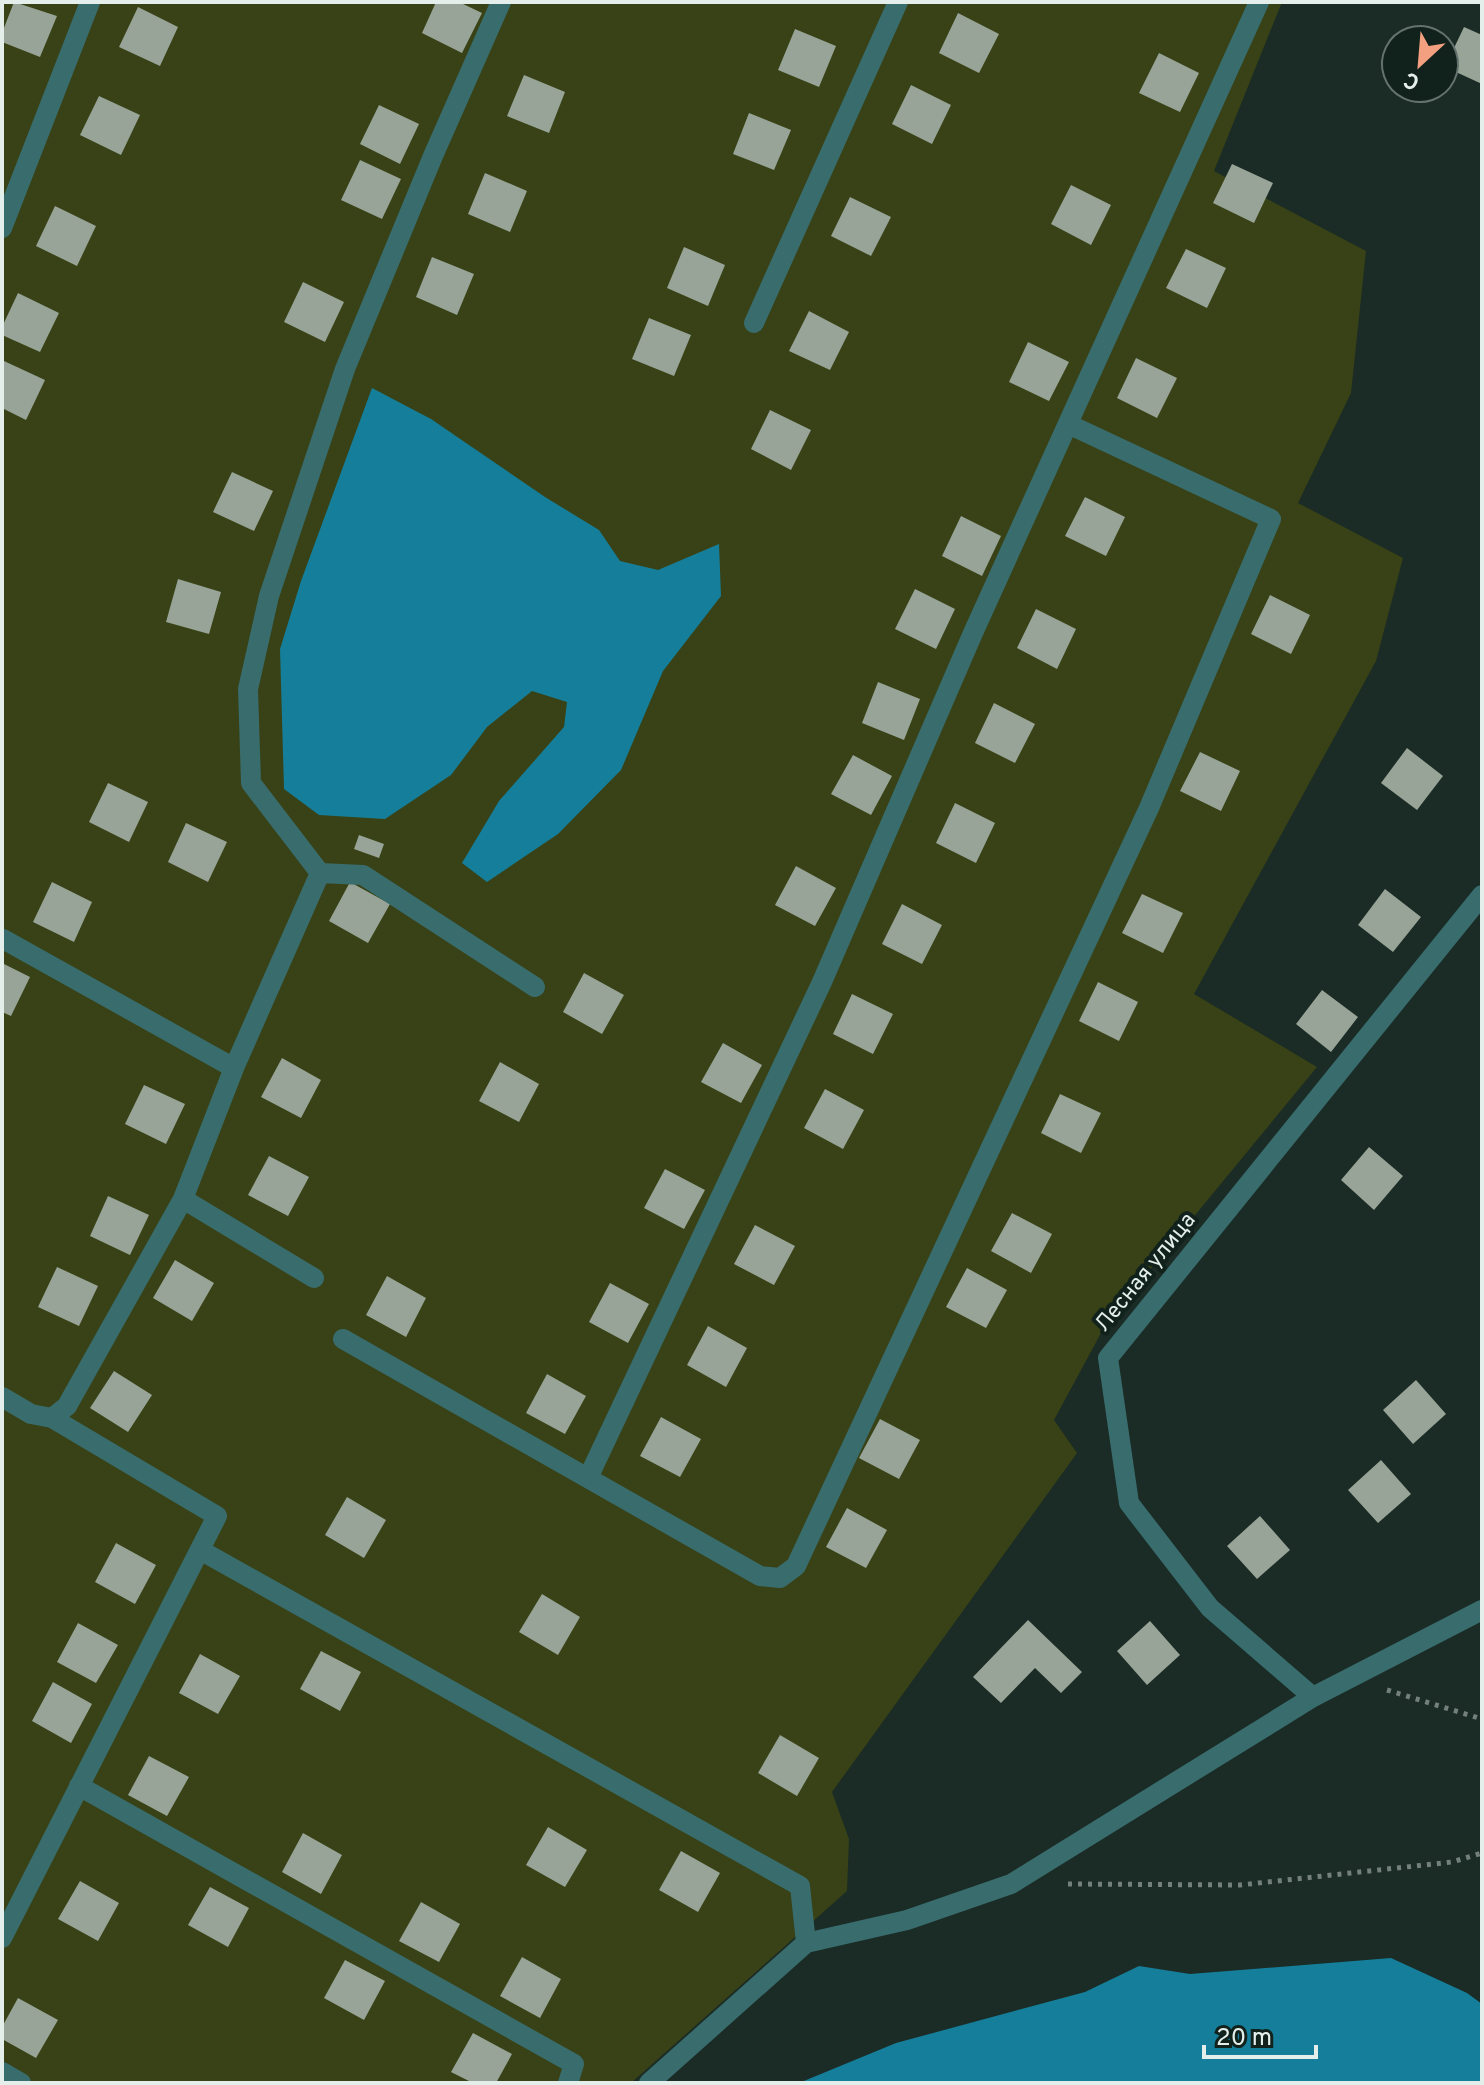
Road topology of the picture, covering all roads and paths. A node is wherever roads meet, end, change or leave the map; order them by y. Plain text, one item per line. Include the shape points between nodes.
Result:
1 (90, 2) edge
2 (501, 2) edge
3 (898, 2) edge
4 (1259, 2) edge
5 (2, 228) edge
6 (754, 323) dead end
7 (1068, 424) junction
8 (320, 873) junction
9 (1482, 895) edge
10 (3, 939) edge
11 (535, 987) dead end
12 (234, 1068) junction
13 (183, 1199) junction
14 (314, 1278) dead end
15 (343, 1339) dead end
16 (2, 1397) edge
17 (52, 1418) junction
18 (588, 1478) junction
19 (200, 1550) junction
20 (1482, 1610) edge
21 (1350, 1678) junction
22 (1313, 1697) junction
23 (1482, 1719) edge
24 (79, 1786) junction
25 (1482, 1853) edge
26 (1011, 1884) junction
27 (2, 1938) edge
28 (806, 1943) junction
29 (2, 2072) edge
30 (21, 2083) edge
31 (568, 2083) edge
32 (649, 2083) edge

1 - 5 street
2 - 8 street via 345,369 269,596 248,689 251,783
3 - 6 street
4 - 7 street
7 - 18 street via 822,982
7 - 18 street via 1271,519 1149,808 796,1566 780,1578 760,1576
8 - 11 street via 363,875
8 - 12 street
9 - 22 street, Лесная улица via 1108,1358 1129,1503 1210,1608
10 - 12 street
12 - 13 street
13 - 14 street
13 - 17 street via 67,1406
15 - 18 street
16 - 17 street via 31,1414
17 - 19 street via 217,1516
19 - 24 street
19 - 28 street via 800,1886
20 - 21 street
21 - 22 street
21 - 23 path
22 - 26 street
24 - 27 street
24 - 31 street via 574,2064
25 - 26 path via 1452,1862 1240,1885
26 - 28 street via 907,1920
28 - 32 street
29 - 30 street

